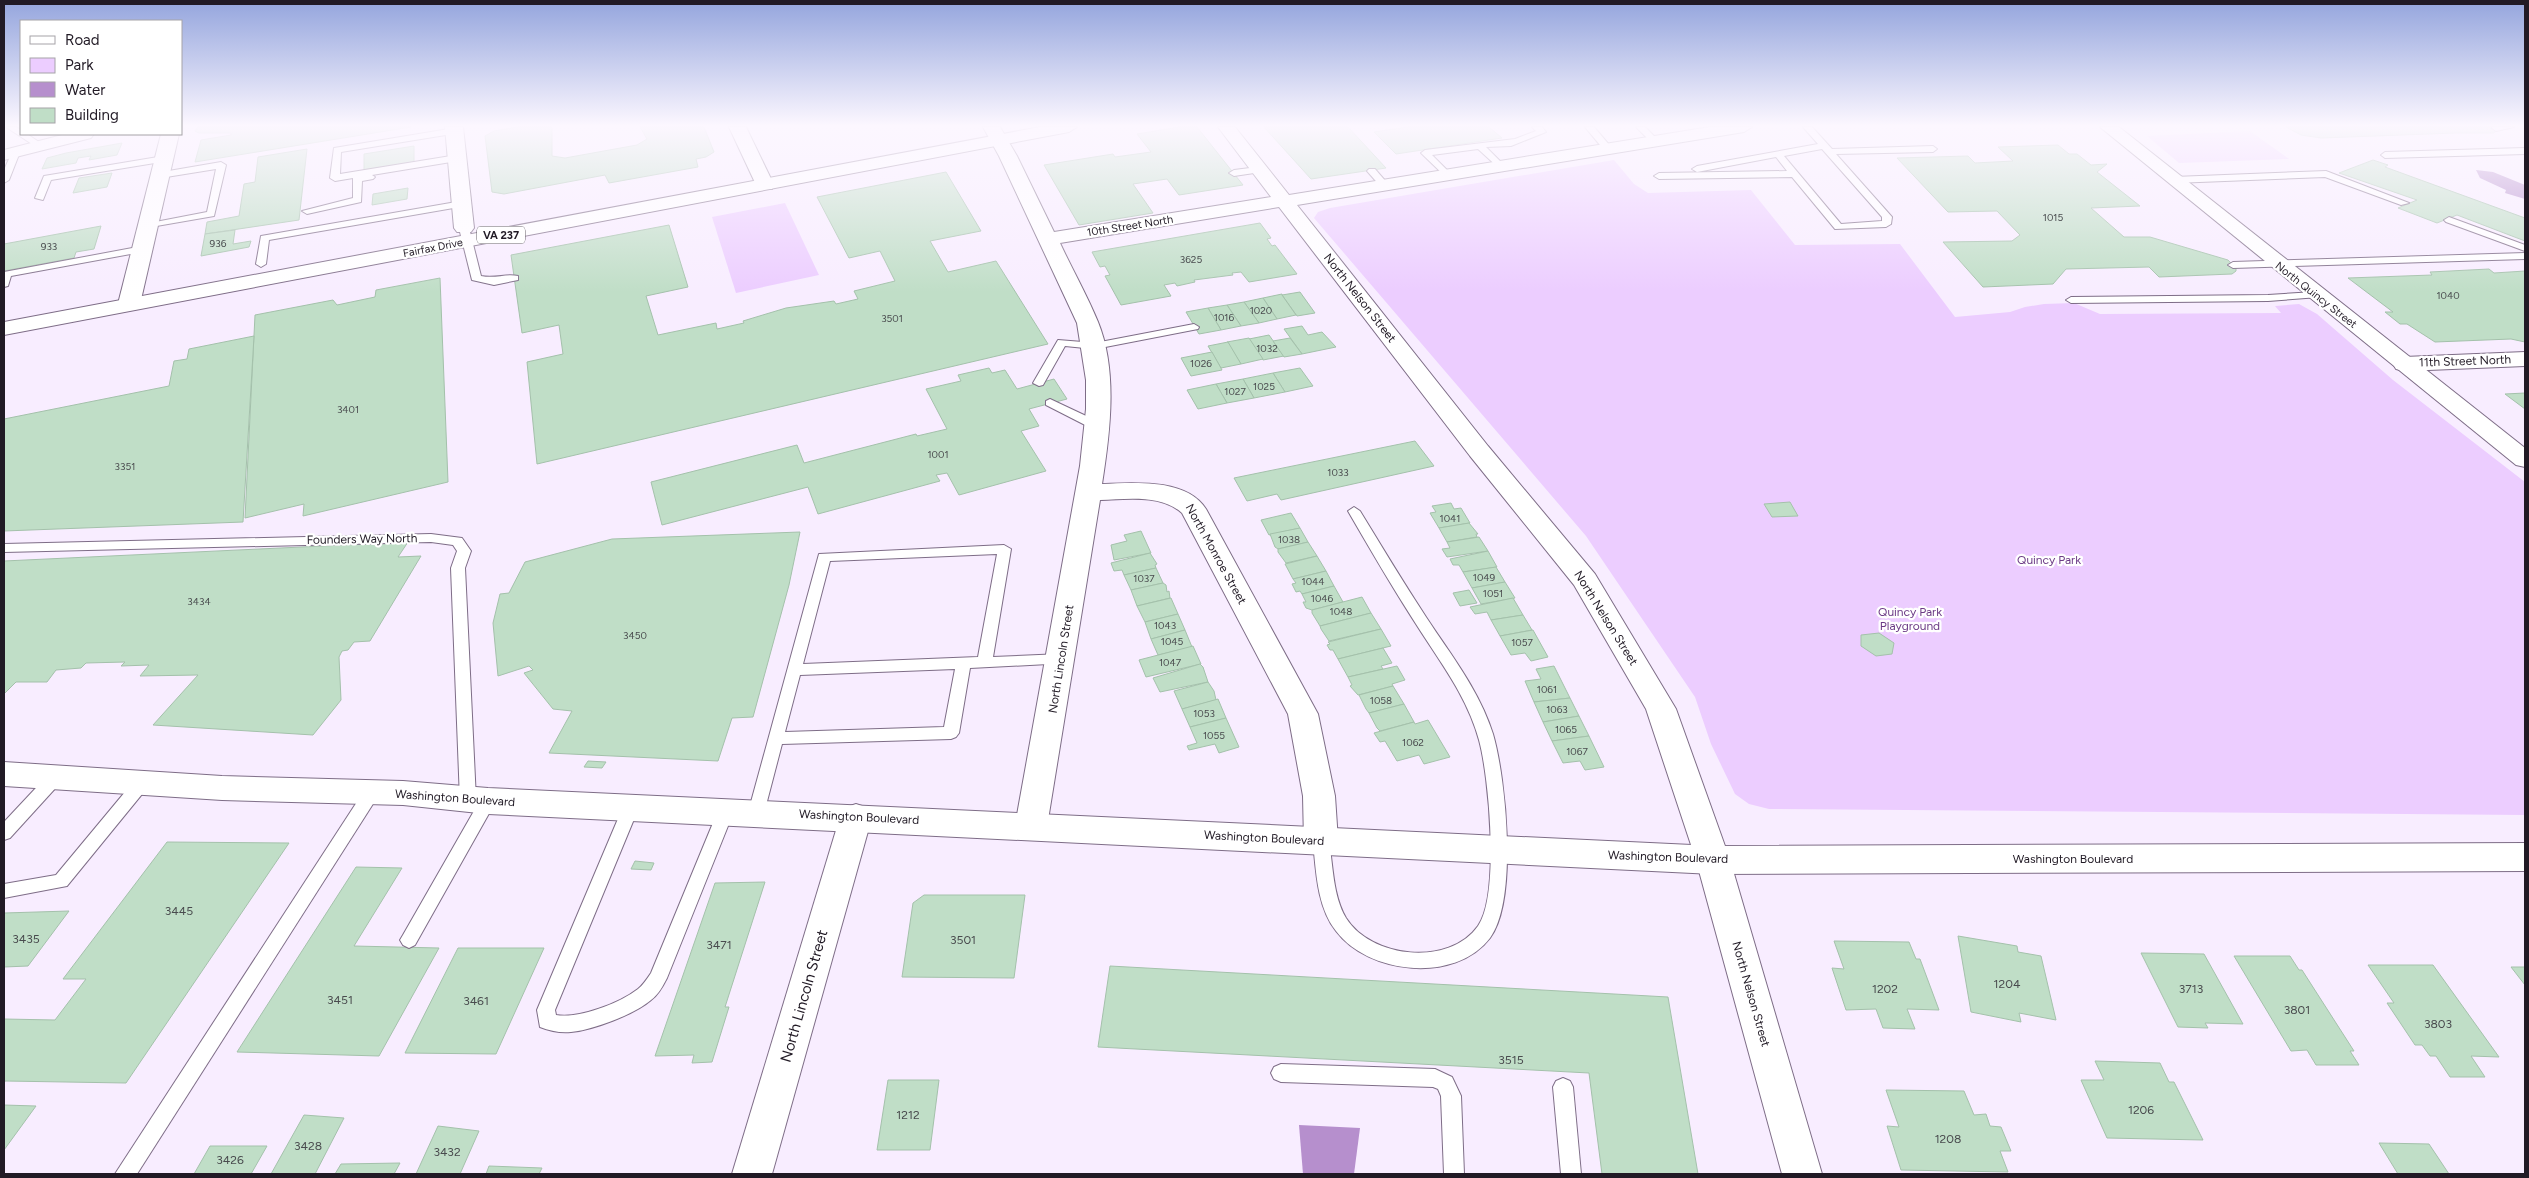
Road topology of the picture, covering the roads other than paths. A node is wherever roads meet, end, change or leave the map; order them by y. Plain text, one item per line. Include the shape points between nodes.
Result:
1 (46, 182) edge
2 (158, 182) edge
3 (218, 182) edge
4 (357, 182) edge
5 (459, 182) edge
6 (745, 182) edge
7 (1021, 182) edge
8 (1259, 182) edge
9 (1382, 182) edge
10 (1410, 182) edge
11 (1801, 182) edge
12 (1856, 182) edge
13 (2176, 182) edge
14 (2347, 182) edge
15 (1385, 186) junction
16 (40, 198) dead end
17 (1284, 202) junction
18 (2404, 203) dead end
19 (462, 204) junction
20 (307, 211) dead end
21 (2449, 220) dead end
22 (148, 226) junction
23 (466, 235) junction
24 (1048, 239) junction
25 (2525, 248) edge
26 (143, 249) junction
27 (2525, 256) edge
28 (71, 262) junction
29 (261, 264) junction
30 (2233, 265) dead end
31 (2278, 265) junction
32 (66, 276) dead end
33 (514, 278) dead end
34 (4, 284) edge
35 (2315, 295) junction
36 (131, 296) junction
37 (2071, 300) dead end
38 (4, 312) edge
39 (1194, 327) dead end
40 (4, 330) edge
41 (1095, 346) junction
42 (2525, 359) edge
43 (2404, 364) junction
44 (1039, 383) dead end
45 (1050, 404) dead end
46 (1097, 426) junction
47 (2525, 460) edge
48 (1087, 492) junction
49 (1354, 511) dead end
50 (4, 548) edge
51 (1062, 659) junction
52 (985, 661) junction
53 (964, 662) junction
54 (794, 670) junction
55 (777, 738) junction
56 (4, 774) edge
57 (55, 778) junction
58 (141, 784) junction
59 (372, 792) junction
60 (478, 801) junction
61 (631, 807) junction
62 (741, 812) junction
63 (856, 817) junction
64 (1031, 826) junction
65 (4, 833) edge
66 (1320, 842) junction
67 (1499, 850) junction
68 (2525, 857) edge
69 (1713, 860) junction
70 (4, 891) edge
71 (410, 940) dead end
72 (1281, 1073) dead end
73 (1563, 1086) dead end
74 (125, 1174) edge
75 (752, 1174) edge
76 (1454, 1174) edge
77 (1571, 1174) edge
78 (1802, 1174) edge

1 - 16 lane
2 - 22 street
3 - 22 lane via 211,214
4 - 20 lane via 358,200
5 - 19 street
6 - 23 street, Fairfax Drive / VA 237
7 - 24 street
8 - 17 street, North Nelson Street
9 - 15 lane
10 - 15 street, 10th Street North
11 - 12 lane via 1838,227 1886,224 1887,217
13 - 31 street, North Quincy Street
14 - 18 lane
15 - 17 street, 10th Street North
17 - 24 street, 10th Street North
17 - 69 street, North Nelson Street via 1479,451 1585,580 1661,710
19 - 23 street
19 - 29 lane via 264,238
21 - 25 lane
22 - 26 street
23 - 29 street, Fairfax Drive / VA 237
23 - 33 lane via 476,278 494,282
23 - 36 street, Fairfax Drive / VA 237
24 - 41 street via 1088,323
26 - 28 lane
26 - 36 street
27 - 31 lane
28 - 32 lane
28 - 34 lane via 7,274
29 - 36 street, Fairfax Drive / VA 237
30 - 31 lane
31 - 35 street, North Quincy Street
35 - 37 lane
35 - 43 street, North Quincy Street
36 - 38 street, Fairfax Drive / VA 237
36 - 40 street, Fairfax Drive / VA 237
39 - 41 lane
41 - 44 lane via 1062,342
41 - 46 street via 1100,391
42 - 43 street, 11th Street North
43 - 47 street, North Quincy Street
45 - 46 lane
46 - 48 street
48 - 51 street, North Lincoln Street
48 - 66 street, North Monroe Street via 1168,494 1187,501 1193,509 1302,714 1319,796
49 - 67 lane via 1471,698 1491,755
50 - 60 lane, Founders Way North via 431,538 457,541 464,548 458,568
51 - 52 lane
51 - 64 street, North Lincoln Street
52 - 53 lane
52 - 54 lane via 1004,549 824,556
53 - 54 lane
53 - 55 lane via 951,733
54 - 55 lane
55 - 62 lane
56 - 57 street, Washington Boulevard
57 - 58 street, Washington Boulevard
57 - 65 lane
58 - 59 street, Washington Boulevard
58 - 70 lane via 61,880
59 - 60 street, Washington Boulevard
59 - 74 lane
60 - 61 street, Washington Boulevard
60 - 71 lane
61 - 62 street, Washington Boulevard
61 - 62 lane via 546,1010 547,1021 554,1024 573,1026 647,993 658,978
62 - 63 street, Washington Boulevard
63 - 64 street, Washington Boulevard
63 - 75 street, North Lincoln Street
64 - 66 street, Washington Boulevard
66 - 67 street, Washington Boulevard
66 - 67 lane via 1331,900 1342,927 1354,940 1370,948 1415,961 1448,958 1461,953 1472,946 1484,931 1492,916
67 - 69 street, Washington Boulevard
68 - 69 street, Washington Boulevard
69 - 78 street, North Nelson Street
72 - 76 lane via 1435,1078 1445,1083 1451,1096
73 - 77 lane

